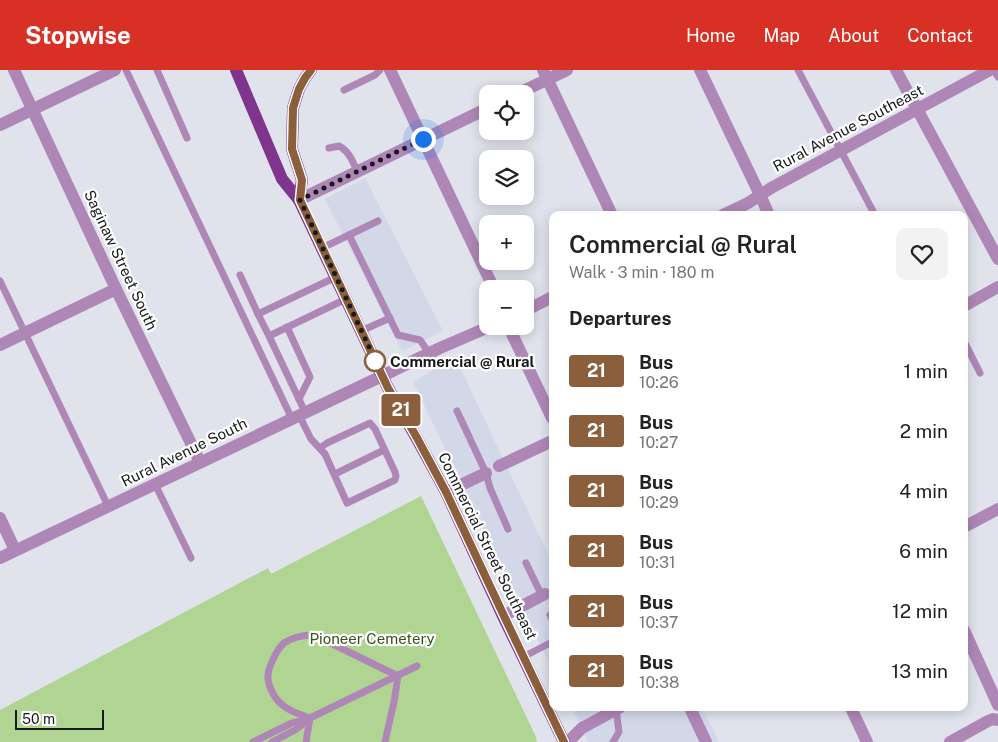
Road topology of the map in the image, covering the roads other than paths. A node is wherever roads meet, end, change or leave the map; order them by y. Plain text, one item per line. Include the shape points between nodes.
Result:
1 (14, 70) edge
2 (115, 70) edge
3 (126, 70) edge
4 (157, 70) edge
5 (236, 70) edge
6 (311, 70) edge
7 (380, 70) edge
8 (390, 70) edge
9 (567, 70) edge
10 (700, 70) edge
11 (798, 70) edge
12 (896, 70) edge
13 (990, 70) edge
14 (994, 70) edge
15 (545, 75) edge
16 (998, 77) edge
17 (530, 85) edge
18 (344, 90) dead end
19 (918, 108) junction
20 (32, 109) junction
21 (479, 112) edge
22 (0, 125) edge
23 (187, 138) dead end
24 (423, 139) junction
25 (329, 148) dead end
26 (841, 150) junction
27 (357, 171) junction
28 (760, 195) junction
29 (300, 200) junction
30 (610, 211) edge
31 (731, 211) edge
32 (766, 211) edge
33 (874, 211) edge
34 (378, 221) dead end
35 (349, 235) junction
36 (322, 248) junction
37 (998, 259) edge
38 (240, 275) dead end
39 (336, 277) junction
40 (490, 280) edge
41 (0, 281) edge
42 (998, 287) edge
43 (116, 289) junction
44 (346, 299) junction
45 (549, 299) edge
46 (968, 304) edge
47 (534, 306) edge
48 (258, 314) junction
49 (390, 318) junction
50 (287, 328) junction
51 (361, 330) junction
52 (479, 331) edge
53 (24, 333) junction
54 (512, 335) edge
55 (269, 336) junction
56 (0, 345) edge
57 (968, 349) edge
58 (428, 354) junction
59 (980, 373) dead end
60 (382, 376) junction
61 (299, 399) junction
62 (457, 410) dead end
63 (549, 412) edge
64 (299, 415) junction
65 (549, 442) edge
66 (320, 448) junction
67 (384, 450) junction
68 (200, 462) junction
69 (499, 466) dead end
70 (486, 473) junction
71 (335, 474) junction
72 (155, 484) junction
73 (446, 492) junction
74 (108, 506) junction
75 (998, 509) edge
76 (0, 518) edge
77 (968, 525) edge
78 (508, 530) dead end
79 (15, 550) junction
80 (0, 558) edge
81 (191, 558) dead end
82 (526, 563) dead end
83 (544, 595) joint
84 (504, 616) junction
85 (968, 639) edge
86 (549, 644) edge
87 (523, 657) junction
88 (417, 666) dead end
89 (398, 676) junction
90 (998, 706) edge
91 (549, 711) edge
92 (549, 711) edge
93 (613, 711) edge
94 (618, 711) edge
95 (691, 711) edge
96 (852, 711) edge
97 (310, 718) junction
98 (998, 720) edge
99 (253, 742) edge
100 (272, 742) edge
101 (306, 742) edge
102 (385, 742) edge
103 (564, 742) edge
104 (568, 742) edge
105 (612, 742) edge
106 (706, 742) edge
107 (867, 742) edge
108 (950, 742) edge

1 - 20 street, Saginaw Street South
2 - 20 street
3 - 64 lane
4 - 23 lane
5 - 29 main road, Commercial Street Southeast via 282,179
6 - 29 main road via 299,89 293,108 292,149 302,180
7 - 18 lane
8 - 24 street
9 - 15 street
10 - 28 street
11 - 26 lane
12 - 19 street
13 - 19 street, Rural Avenue Southeast
14 - 16 lane
15 - 17 street
15 - 30 street
19 - 26 street, Rural Avenue Southeast
19 - 37 street
20 - 22 street
20 - 43 street, Saginaw Street South
21 - 24 street
24 - 27 street
24 - 40 street
25 - 27 lane via 343,148
26 - 28 street, Rural Avenue Southeast
26 - 33 lane
27 - 29 street
28 - 31 street, Rural Avenue Southeast
28 - 32 street
29 - 36 main road, Commercial Street Southeast
34 - 35 lane
35 - 36 lane
35 - 49 lane
36 - 39 main road, Commercial Street Southeast
38 - 48 lane
39 - 44 main road, Commercial Street Southeast
39 - 48 lane
41 - 53 lane
42 - 46 street
43 - 53 street
43 - 68 street, Saginaw Street South
44 - 50 lane
44 - 51 main road, Commercial Street Southeast
45 - 47 street
48 - 55 lane
49 - 51 lane
49 - 58 lane via 398,335 420,340
50 - 55 lane
50 - 61 lane via 310,377
51 - 60 main road, Commercial Street Southeast
52 - 58 street
53 - 56 street
53 - 74 lane
54 - 63 street
55 - 61 lane
57 - 59 lane
58 - 60 street
60 - 64 street, Rural Avenue South
60 - 73 main road, Commercial Street Southeast
61 - 64 lane
62 - 70 lane
64 - 66 lane via 311,439
64 - 68 street, Rural Avenue South
65 - 69 street
66 - 67 lane via 370,422
66 - 71 lane
67 - 71 lane
67 - 71 lane via 396,480 347,503
68 - 72 street, Rural Avenue South
70 - 73 street
70 - 78 lane
72 - 74 street, Rural Avenue South
72 - 81 lane
73 - 84 main road, Commercial Street Southeast
74 - 79 street, Rural Avenue South
75 - 77 street
76 - 79 street
79 - 80 street, Rural Avenue South
82 - 83 lane
83 - 84 street
84 - 87 main road, Commercial Street Southeast
85 - 90 street
86 - 87 lane
87 - 91 main road, Commercial Street Southeast
88 - 89 lane
89 - 97 lane
89 - 97 lane via 314,635 294,638 277,651 268,678 278,701 293,712
89 - 102 lane
92 - 103 main road, Commercial Street Southeast
93 - 104 street via 582,728
94 - 105 lane via 619,732
95 - 106 street
96 - 107 street
97 - 99 lane
97 - 100 lane
97 - 101 lane
98 - 108 street via 988,721

